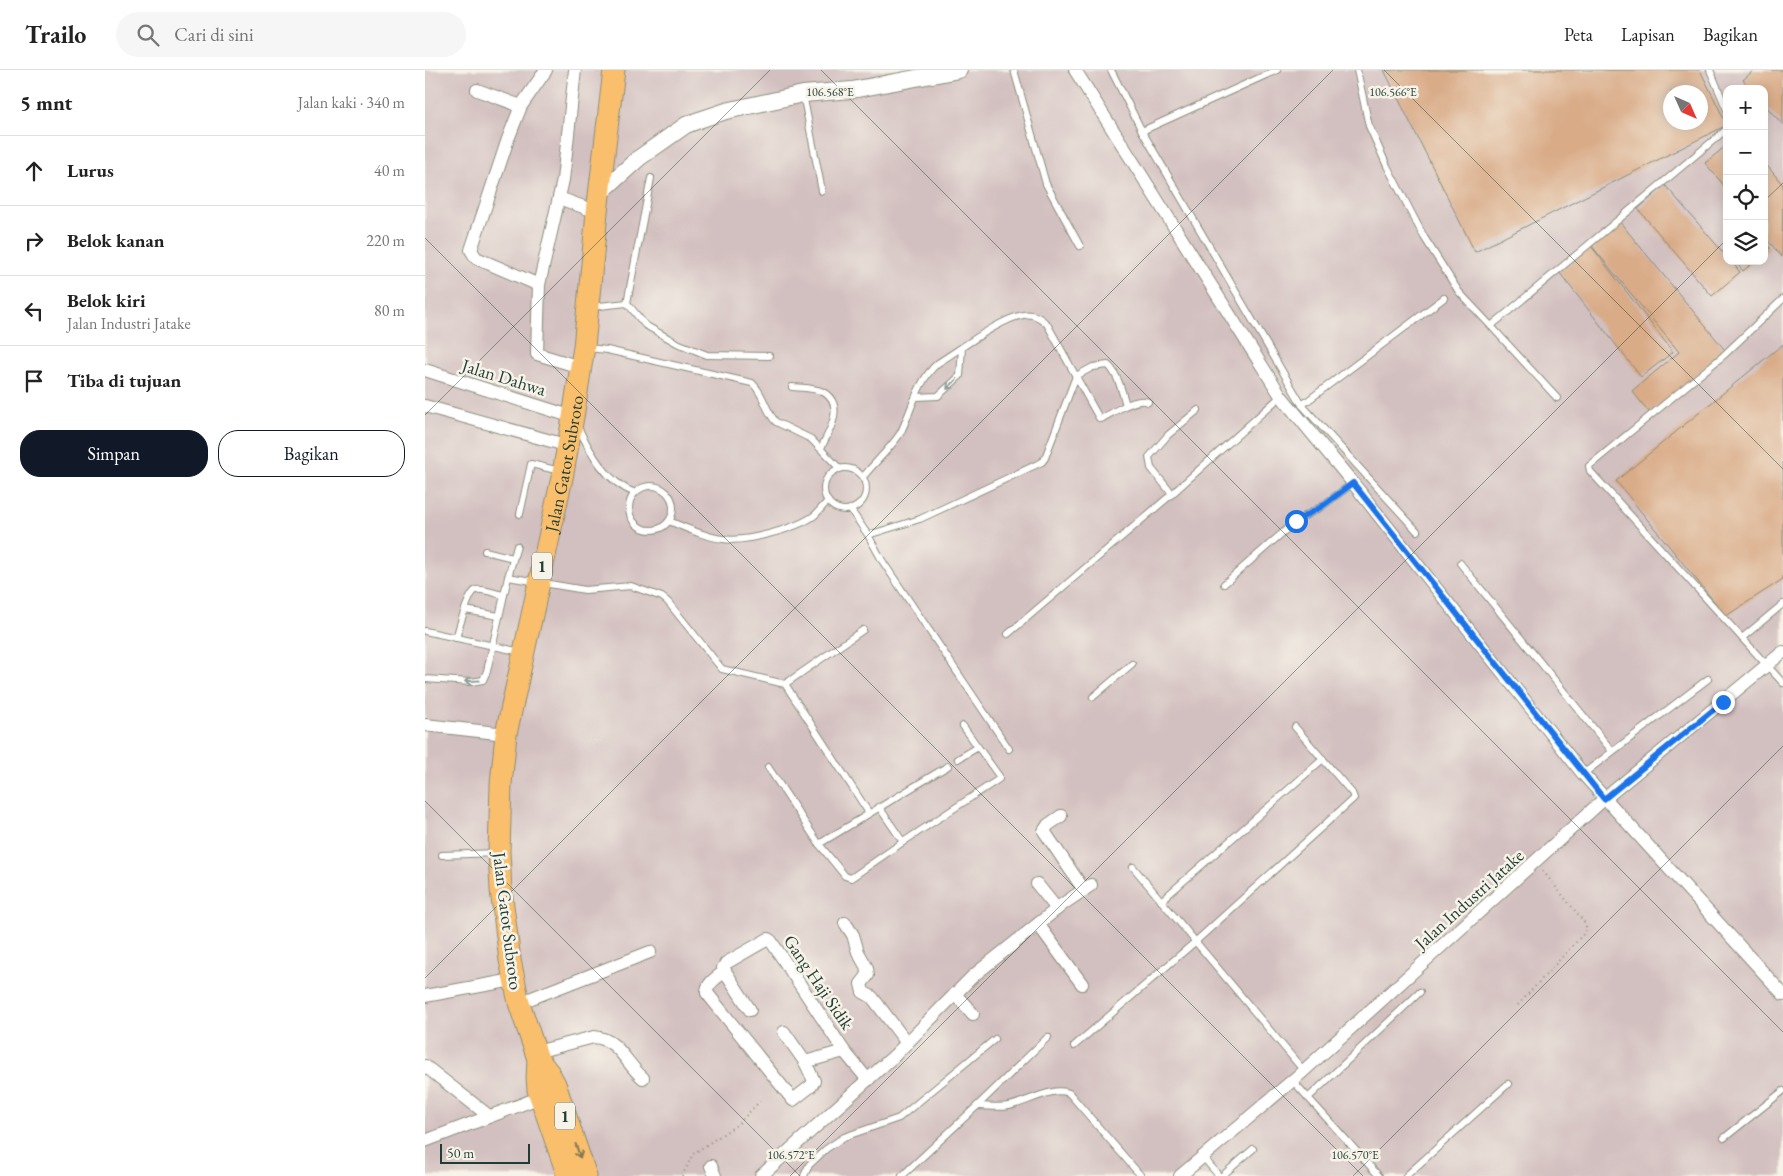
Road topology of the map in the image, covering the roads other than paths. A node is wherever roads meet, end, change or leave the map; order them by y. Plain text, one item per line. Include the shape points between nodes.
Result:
1 (546, 70) edge
2 (575, 70) edge
3 (614, 70) edge
4 (959, 70) edge
5 (1014, 70) edge
6 (1075, 70) edge
7 (1111, 70) edge
8 (1277, 70) edge
9 (1357, 70) edge
10 (1710, 70) edge
11 (477, 90) dead end
12 (803, 94) junction
13 (1723, 101) edge
14 (521, 106) junction
15 (1726, 130) edge
16 (1142, 132) junction
17 (651, 178) dead end
18 (822, 191) dead end
19 (559, 198) junction
20 (599, 202) junction
21 (1080, 246) dead end
22 (539, 285) junction
23 (1444, 298) dead end
24 (1783, 299) edge
25 (627, 303) junction
26 (587, 308) junction
27 (1491, 326) junction
28 (962, 348) junction
29 (769, 356) dead end
30 (582, 357) junction
31 (425, 370) edge
32 (1076, 376) junction
33 (793, 387) dead end
34 (1281, 396) junction
35 (916, 397) junction
36 (1557, 398) dead end
37 (1148, 402) dead end
38 (1126, 405) junction
39 (1302, 405) junction
40 (425, 406) edge
41 (1198, 410) dead end
42 (573, 417) junction
43 (569, 446) junction
44 (821, 448) junction
45 (840, 469) junction
46 (563, 472) junction
47 (863, 477) junction
48 (1353, 483) junction
49 (635, 493) junction
50 (1172, 494) junction
51 (828, 501) junction
52 (850, 509) junction
53 (520, 514) dead end
54 (669, 521) junction
55 (1417, 531) dead end
56 (868, 535) junction
57 (517, 546) dead end
58 (485, 551) dead end
59 (513, 558) junction
60 (1460, 563) dead end
61 (508, 576) junction
62 (539, 583) junction
63 (1224, 584) dead end
64 (503, 595) junction
65 (1783, 604) edge
66 (465, 610) junction
67 (499, 616) junction
68 (863, 630) dead end
69 (425, 631) edge
70 (1009, 634) dead end
71 (456, 638) junction
72 (1742, 638) junction
73 (493, 646) junction
74 (524, 652) junction
75 (1783, 652) edge
76 (1132, 664) dead end
77 (1767, 666) junction
78 (425, 679) edge
79 (1708, 679) dead end
80 (1783, 683) edge
81 (785, 684) junction
82 (1093, 697) dead end
83 (425, 725) edge
84 (963, 726) dead end
85 (1295, 727) dead end
86 (506, 734) junction
87 (978, 747) junction
88 (1009, 749) dead end
89 (1611, 751) junction
90 (958, 759) dead end
91 (1323, 759) junction
92 (948, 766) dead end
93 (768, 767) dead end
94 (1583, 774) junction
95 (1604, 799) junction
96 (879, 807) junction
97 (869, 813) junction
98 (1061, 816) dead end
99 (903, 842) junction
100 (819, 844) junction
101 (499, 852) junction
102 (442, 855) dead end
103 (1133, 867) dead end
104 (1037, 884) dead end
105 (1161, 901) junction
106 (1057, 909) junction
107 (845, 923) dead end
108 (1038, 924) junction
109 (1195, 942) junction
110 (650, 952) dead end
111 (725, 971) junction
112 (513, 980) junction
113 (1082, 984) dead end
114 (1420, 992) dead end
115 (955, 994) junction
116 (1783, 994) edge
117 (425, 996) edge
118 (519, 1003) junction
119 (750, 1010) dead end
120 (973, 1014) dead end
121 (783, 1032) dead end
122 (1048, 1037) dead end
123 (995, 1039) dead end
124 (907, 1043) junction
125 (1074, 1046) dead end
126 (844, 1051) junction
127 (537, 1056) junction
128 (805, 1062) junction
129 (425, 1066) edge
130 (1303, 1071) junction
131 (643, 1078) dead end
132 (868, 1080) junction
133 (1293, 1081) junction
134 (1508, 1084) dead end
135 (1783, 1091) edge
136 (541, 1097) junction
137 (1308, 1098) junction
138 (977, 1106) junction
139 (489, 1116) junction
140 (1724, 1138) dead end
141 (425, 1141) edge
142 (1253, 1149) dead end
143 (1203, 1157) junction
144 (568, 1176) edge
145 (586, 1176) edge
146 (761, 1176) edge
147 (804, 1176) edge
148 (902, 1176) edge
149 (1141, 1176) edge
150 (1180, 1176) edge
151 (1220, 1176) edge
152 (1379, 1176) edge
153 (1406, 1176) edge

1 - 14 street
2 - 19 street
3 - 20 highway, Jalan Gatot Subroto / 1
4 - 12 street via 852,90
5 - 21 lane via 1046,184
6 - 34 street
7 - 16 lane
8 - 16 lane
9 - 27 lane via 1369,126 1419,228 1459,292
10 - 13 lane
11 - 14 street
12 - 18 lane
12 - 20 street via 687,125 639,158
14 - 22 street via 471,252 476,258
15 - 27 lane
16 - 39 lane
17 - 25 lane
19 - 20 street
19 - 22 street
20 - 26 highway, Jalan Gatot Subroto / 1
22 - 30 street via 537,354
23 - 39 lane
24 - 72 lane via 1723,356 1589,466 1590,471
25 - 26 lane
25 - 29 lane via 645,324 677,343 707,355
26 - 30 highway, Jalan Gatot Subroto / 1
27 - 36 lane
28 - 32 lane via 1007,320 1022,315 1039,317 1047,324
28 - 35 lane via 930,370
28 -> 35 lane via 960,376 938,396
30 - 42 highway, Jalan Gatot Subroto / 1
30 - 44 lane via 607,350 752,384 776,422 811,439
31 - 42 street, Jalan Dahwa
32 - 38 lane via 1100,419
32 - 38 lane via 1093,367 1108,365
32 - 56 lane via 1041,462 920,519
33 - 44 lane via 823,392 834,406 835,420
34 - 48 street
34 - 50 lane
35 - 47 lane via 900,434
37 - 38 lane via 1142,400
39 - 55 lane
40 - 43 street
41 - 50 lane via 1168,435 1149,457 1151,468
42 - 43 highway, Jalan Gatot Subroto / 1
42 - 49 lane via 587,446 609,475 623,488
43 - 46 highway, Jalan Gatot Subroto / 1
44 - 45 lane
45 - 47 lane via 848,468
45 - 51 lane via 827,478 824,486
46 - 53 lane via 531,464
46 - 62 highway, Jalan Gatot Subroto / 1
47 - 52 lane via 866,490 861,502
48 - 63 lane via 1296,521
48 - 94 street
49 - 54 lane via 644,487 655,486 665,491 673,510
49 - 54 lane via 629,503 630,515 637,525 647,530 659,528
50 - 70 lane
51 - 52 lane via 842,509
51 - 54 lane via 799,524 750,537 724,540
52 - 56 lane
56 - 88 lane
57 - 59 lane
58 - 59 lane
59 - 61 lane
60 - 89 lane
61 - 62 lane
61 - 64 lane
62 - 74 highway, Jalan Gatot Subroto / 1
62 - 81 lane via 585,590 631,586 662,598 722,669
64 - 66 lane via 477,590
64 - 67 lane
65 - 72 lane
66 - 67 lane
66 - 71 lane
67 - 73 lane
68 - 81 lane
69 - 71 lane
71 - 73 lane
72 - 77 lane
73 - 74 lane
73 -> 78 lane via 483,680
74 - 86 highway, Jalan Gatot Subroto / 1
75 - 77 street, Jalan Industri Jatake
76 - 82 lane
77 - 80 lane
77 - 95 street, Jalan Industri Jatake
79 - 89 lane
81 - 97 lane
83 - 86 street
84 - 87 lane
85 - 91 lane
86 - 101 highway, Jalan Gatot Subroto / 1
87 - 90 lane
87 - 99 lane via 999,779
89 - 94 lane
91 - 105 lane
91 - 109 lane via 1354,798
92 - 96 lane
93 - 100 lane
94 - 95 street
95 - 116 street
95 - 130 street, Jalan Industri Jatake
96 - 97 lane
96 - 99 lane
97 - 100 lane
98 - 106 street via 1047,825 1045,831 1087,888
99 - 100 lane via 851,878 845,876
101 - 102 lane
101 - 112 highway, Jalan Gatot Subroto / 1
103 - 105 lane
104 - 106 street
105 - 109 lane
106 - 108 street
107 - 124 street via 867,968 868,975 861,984 863,992 872,997
108 - 113 street
108 - 115 street
109 - 125 lane
109 - 130 lane
110 - 118 street
111 - 119 street
111 - 126 street, Gang Haji Sidik via 726,963 765,939 770,940
111 - 128 street via 709,984 707,993 793,1100 815,1081
112 - 117 street
112 - 118 highway, Jalan Gatot Subroto / 1
114 - 137 lane
115 - 120 street
115 - 124 street
118 - 127 highway, Jalan Gatot Subroto / 1
121 - 128 street
122 - 138 lane
123 - 147 lane via 899,1118 845,1137 826,1149
124 - 132 street
126 - 128 street
126 - 132 street, Gang Haji Sidik
127 - 131 street via 594,1037 603,1038 615,1045
127 - 136 highway, Jalan Gatot Subroto / 1
127 -> 145 highway, Jalan Gatot Subroto / 1 via 555,1084
129 - 139 street
130 - 133 street, Jalan Industri Jatake
132 - 146 street
133 - 137 lane
133 - 143 street, Jalan Industri Jatake
134 - 153 lane
135 - 140 lane
136 - 139 street
136 - 144 highway, Jalan Gatot Subroto / 1
137 - 152 lane
138 - 148 lane
138 - 149 lane via 1008,1106 1066,1091
139 - 141 street
142 - 151 lane
143 - 150 street, Jalan Industri Jatake
143 - 151 lane

